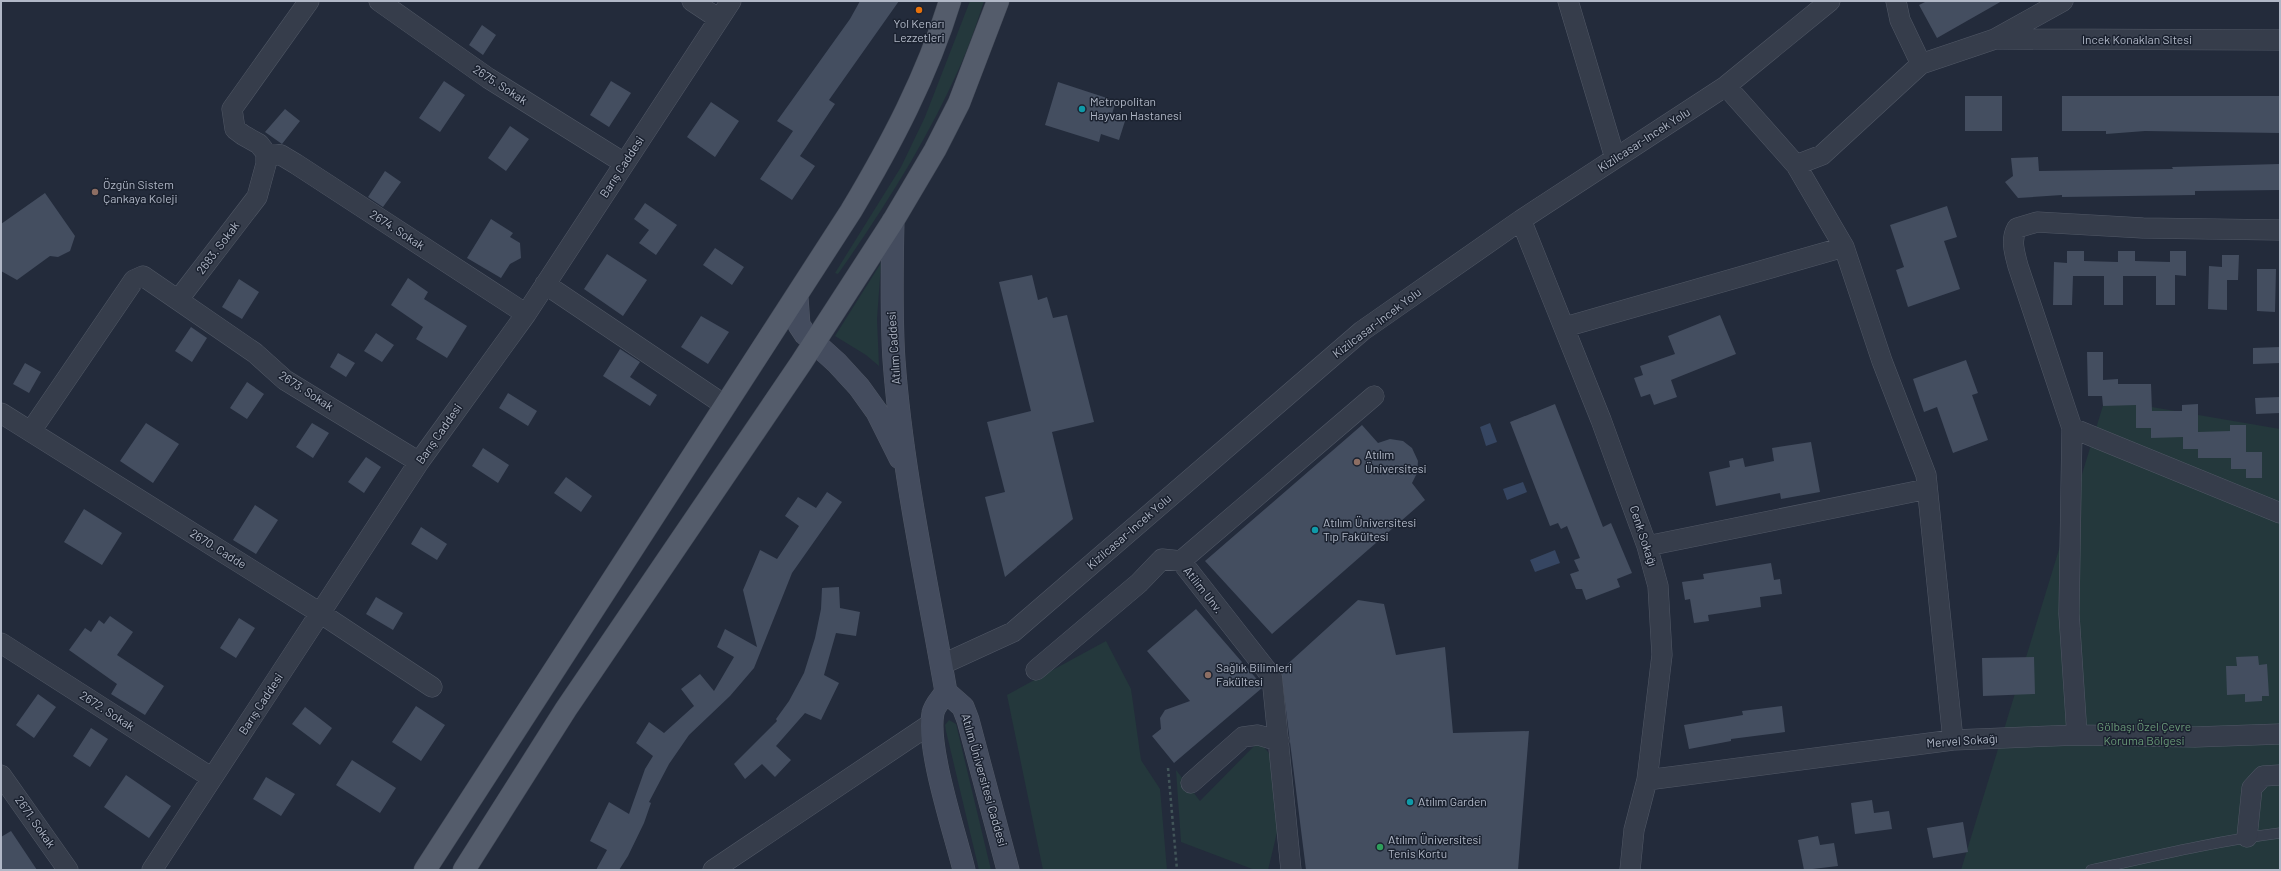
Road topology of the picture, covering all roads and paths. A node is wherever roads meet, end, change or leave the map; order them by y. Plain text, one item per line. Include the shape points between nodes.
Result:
1 (309, 1) edge
2 (378, 1) edge
3 (692, 1) edge
4 (731, 1) edge
5 (950, 1) edge
6 (998, 1) edge
7 (1568, 1) edge
8 (1830, 1) edge
9 (1896, 1) edge
10 (2063, 1) edge
11 (719, 19) junction
12 (1995, 39) junction
13 (2280, 40) edge
14 (1921, 64) junction
15 (1726, 86) junction
16 (266, 153) junction
17 (1615, 158) junction
18 (624, 163) junction
19 (1796, 165) junction
20 (1522, 220) junction
21 (893, 221) junction
22 (2280, 230) edge
23 (1844, 247) junction
24 (545, 284) junction
25 (797, 297) junction
26 (178, 300) junction
27 (526, 314) junction
28 (1565, 327) junction
29 (814, 342) junction
30 (1374, 396) dead end
31 (726, 406) junction
32 (1, 413) edge
33 (2072, 428) junction
34 (31, 431) junction
35 (419, 462) junction
36 (908, 473) junction
37 (1927, 489) junction
38 (2280, 513) edge
39 (1647, 546) junction
40 (1181, 561) junction
41 (320, 613) junction
42 (1, 643) edge
43 (941, 665) junction
44 (1036, 670) dead end
45 (432, 687) dead end
46 (946, 692) junction
47 (932, 723) junction
48 (2280, 734) edge
49 (2077, 735) junction
50 (1953, 740) junction
51 (1279, 741) junction
52 (1168, 768) dead end
53 (1, 775) edge
54 (2280, 775) edge
55 (212, 778) junction
56 (1647, 780) junction
57 (1191, 783) dead end
58 (2280, 833) edge
59 (2248, 837) junction
60 (1290, 867) edge
61 (68, 870) edge
62 (152, 870) edge
63 (425, 870) edge
64 (464, 870) edge
65 (713, 870) edge
66 (964, 870) edge
67 (1008, 870) edge
68 (1177, 870) edge
69 (1630, 870) edge
70 (2092, 870) edge

1 - 16 street via 232,110 235,129 259,144
2 - 18 street, 2675. Sokak via 488,78
3 - 11 street
4 - 11 street, Barış Caddesi
5 - 25 main road via 923,74 901,123 851,211
6 - 21 main road via 959,103
7 - 17 street
8 - 15 street, Kizilcasar-Incek Yolu
9 - 14 street via 1900,20
10 - 12 street
11 - 18 street, Barış Caddesi
12 - 13 street, Incek Konaklan Sitesi
12 - 14 street
14 - 19 street via 1822,155
15 - 17 street, Kizilcasar-Incek Yolu
15 - 19 street
16 - 26 street, 2683. Sokak via 266,164 257,197
16 - 27 street, 2674. Sokak via 281,155 296,164
17 - 20 street, Kizilcasar-Incek Yolu
18 - 24 street, Barış Caddesi
19 - 23 street
20 - 28 street, Cenk Sokağı
20 - 43 street, Kizilcasar-Incek Yolu via 1362,331 1013,632
21 - 29 main road
21 - 36 street, Atılım Caddesi via 891,305 894,362
22 - 33 street via 2143,228 2037,222 2017,228 2013,240 2018,266
23 - 28 street
23 - 37 street via 1882,361 1926,475
24 - 27 street, Barış Caddesi
24 - 31 street
25 - 29 street, Atılım Caddesi via 799,325
25 - 31 main road
26 - 34 street via 143,276 134,280
26 - 35 street, 2673. Sokak via 256,353 285,380
27 - 35 street, Barış Caddesi
28 - 39 street, Cenk Sokağı via 1602,420
29 - 36 street, Atılım Caddesi via 859,387 877,412
29 - 64 main road via 566,709
30 - 40 street
31 - 63 main road
32 - 34 street, 2670. Cadde
33 - 38 street
33 - 49 street via 2069,614
34 - 41 street, 2670. Cadde
35 - 41 street, Barış Caddesi
36 - 43 street, Atılım Caddesi
37 - 39 street
37 - 50 street
39 - 56 street, Cenk Sokağı via 1658,586 1662,655
40 - 44 street, Atilim Unv. via 1162,559 1139,582
40 - 51 street, Atilim Unv. via 1272,677
41 - 45 street, 2670. Cadde
41 - 55 street, Barış Caddesi
42 - 55 street, 2672. Sokak
43 - 46 street, Atılım Caddesi
46 - 47 street via 933,711
46 - 67 street, Atılım Üniversitesi Caddesi via 963,707 968,720
47 - 65 street
47 - 66 street via 938,766
48 - 49 street, Mervel Sokağı via 2195,737
49 - 50 street, Mervel Sokağı
50 - 56 street, Mervel Sokağı
51 - 57 street via 1258,735 1243,737
51 - 60 street, Atilim Unv.
52 - 68 path
53 - 61 street, 2671. Sokak
54 - 59 street via 2263,776 2252,788
55 - 62 street, Barış Caddesi
56 - 69 street, Cenk Sokağı via 1634,830
58 - 59 lane
59 - 70 lane

